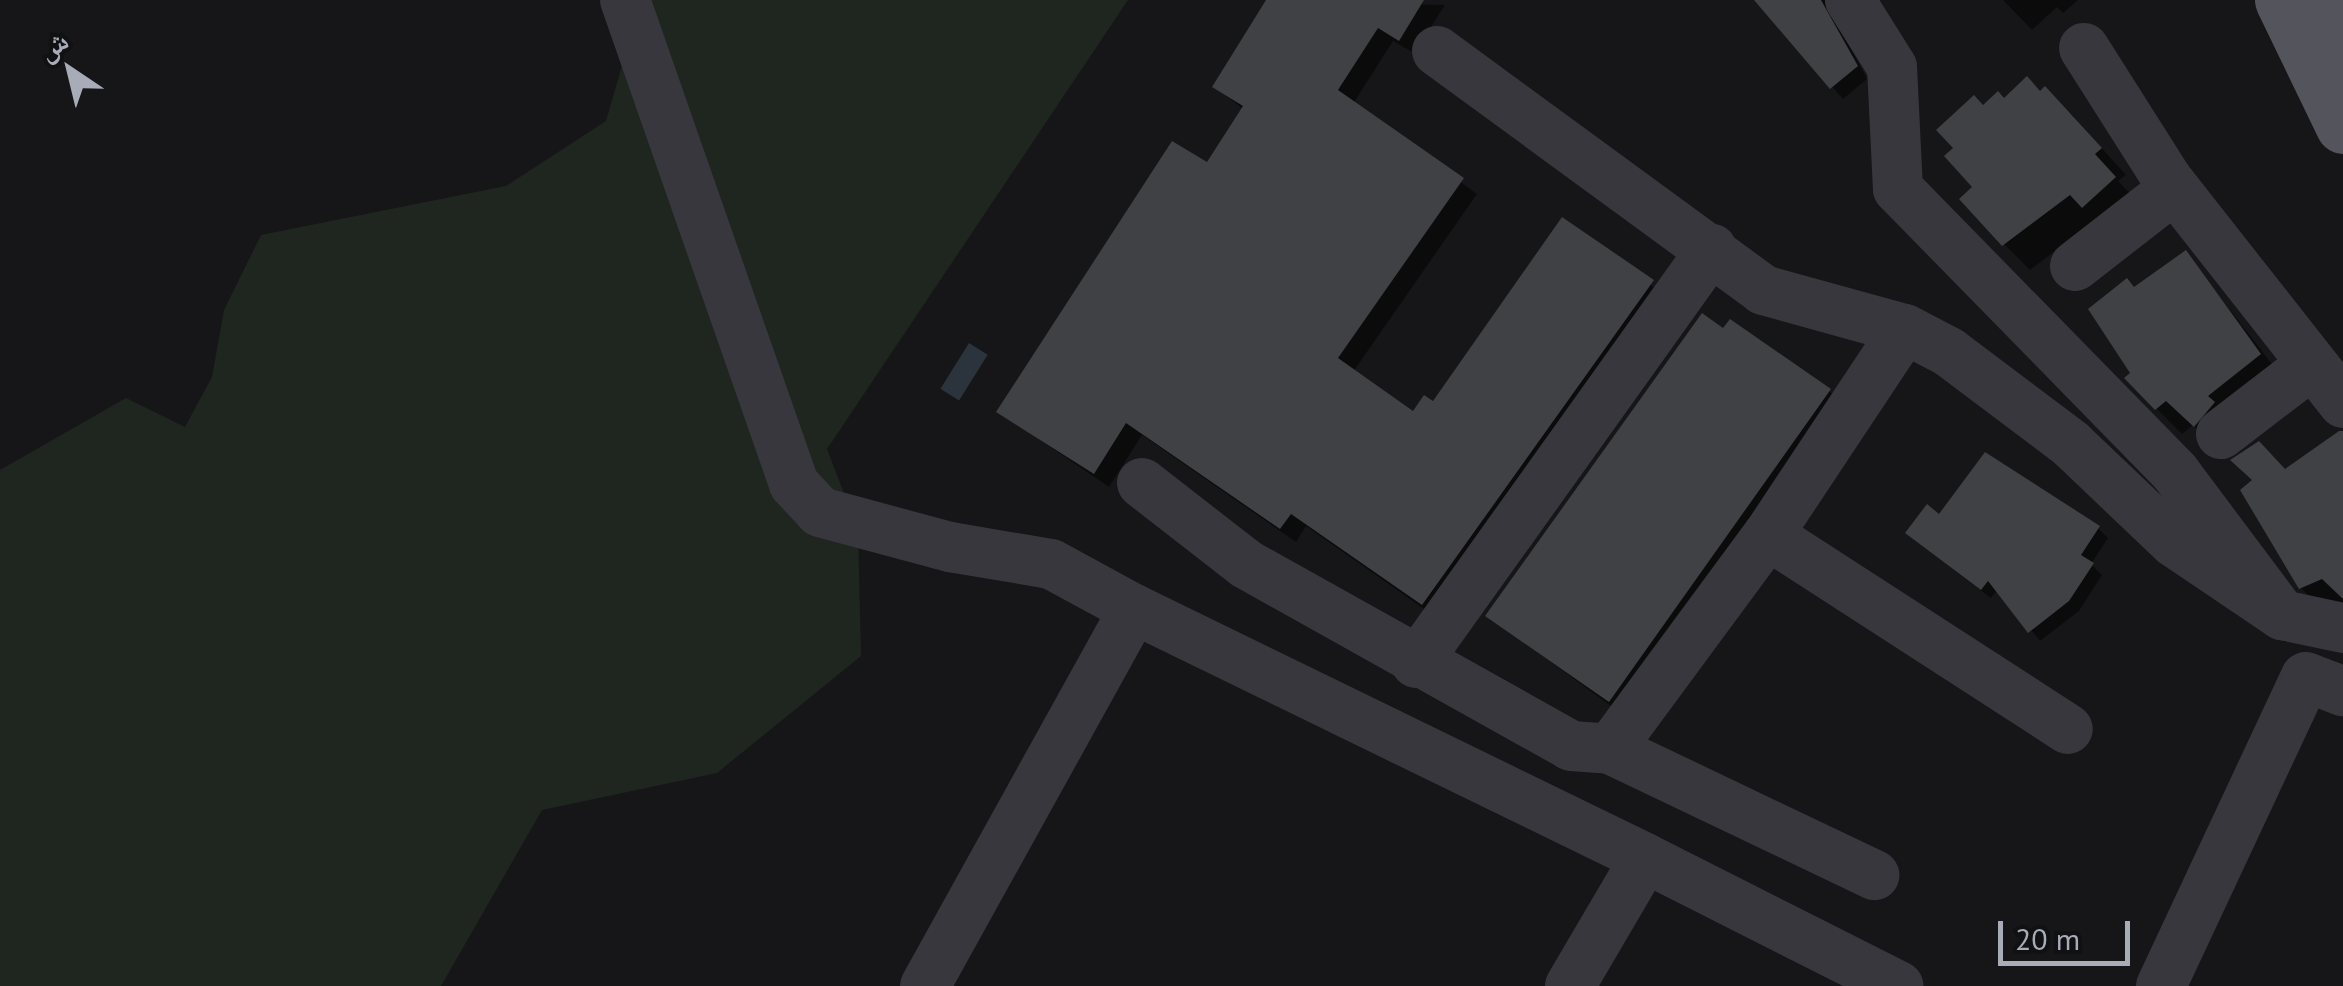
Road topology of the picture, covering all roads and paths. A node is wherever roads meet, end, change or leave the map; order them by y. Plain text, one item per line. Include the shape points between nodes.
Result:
1 (625, 0) edge
2 (1850, 0) edge
3 (2282, 0) edge
4 (2326, 0) edge
5 (2343, 44) edge
6 (2084, 48) dead end
7 (1437, 51) dead end
8 (2343, 126) edge
9 (2174, 189) junction
10 (1712, 250) junction
11 (2075, 266) dead end
12 (1905, 330) junction
13 (2311, 365) junction
14 (2343, 403) edge
15 (2221, 434) dead end
16 (1142, 484) dead end
17 (1768, 535) junction
18 (1134, 610) junction
19 (2282, 615) junction
20 (2343, 628) edge
21 (1416, 663) junction
22 (2343, 691) edge
23 (2068, 728) dead end
24 (1610, 749) junction
25 (1645, 858) junction
26 (1874, 875) dead end
27 (925, 986) edge
28 (1570, 986) edge
29 (1898, 986) edge
30 (2161, 986) edge

1 - 18 street via 794,484 820,512 950,547 1051,564
2 - 19 street via 1892,67 1898,189 2176,472
3 - 8 main road
4 - 5 main road
6 - 9 street
7 - 10 street
9 - 11 street
9 - 13 street
10 - 12 street via 1763,290
10 - 21 street
12 - 17 street
12 - 19 street via 1996,384 2174,542
13 - 14 street
13 - 15 street
16 - 21 street via 1246,564
17 - 23 street
17 - 24 street
18 - 25 street
18 - 27 street
19 - 20 street
21 - 24 street via 1571,746
22 - 30 street via 2306,678
24 - 26 street
25 - 28 street
25 - 29 street

